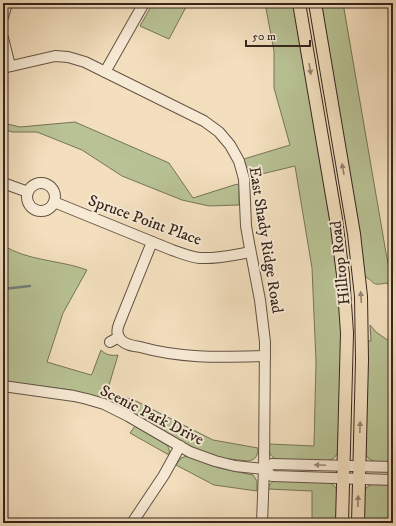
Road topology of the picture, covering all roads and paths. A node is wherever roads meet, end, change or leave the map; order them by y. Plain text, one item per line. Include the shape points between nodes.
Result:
1 (7, 3) edge
2 (144, 3) edge
3 (299, 3) edge
4 (315, 3) edge
5 (3, 17) edge
6 (3, 38) edge
7 (6, 67) edge
8 (105, 72) junction
9 (3, 183) edge
10 (28, 192) junction
11 (54, 202) junction
12 (152, 242) junction
13 (250, 252) junction
14 (266, 356) junction
15 (3, 386) edge
16 (180, 446) junction
17 (359, 466) junction
18 (393, 467) edge
19 (264, 468) junction
20 (344, 472) junction
21 (359, 479) junction
22 (393, 480) edge
23 (132, 523) edge
24 (262, 523) edge
25 (342, 523) edge
26 (358, 523) edge

1 - 5 street
2 - 8 street
3 -> 20 main road, Hilltop Road via 336,219 343,275 347,345
17 -> 4 main road, Hilltop Road via 361,300 352,225
6 - 7 street
7 - 8 street, East Shady Ridge Road via 62,56 79,60
8 - 13 street, East Shady Ridge Road via 204,121 226,139 238,158 243,174
9 - 10 street
10 - 11 street via 36,185 46,185 53,192
10 - 11 street via 28,202 37,210 47,209
11 - 12 street, Spruce Point Place
12 - 13 street, Spruce Point Place via 200,258
12 - 14 street via 114,339 178,355
13 - 14 street, East Shady Ridge Road via 262,313
14 - 19 street, East Shady Ridge Road
15 - 16 street, Scenic Park Drive via 74,396 100,403
16 - 19 street, Scenic Park Drive via 215,462
16 - 23 street via 166,473
17 - 18 street, Scenic Park Drive
17 - 20 street, Scenic Park Drive
17 - 21 main road, Hilltop Road
19 - 20 street, Scenic Park Drive via 272,476
19 - 24 street, East Shady Ridge Road
20 - 21 street, Scenic Park Drive
20 - 25 main road, Hilltop Road
21 - 22 street, Scenic Park Drive
26 -> 21 main road, Hilltop Road

